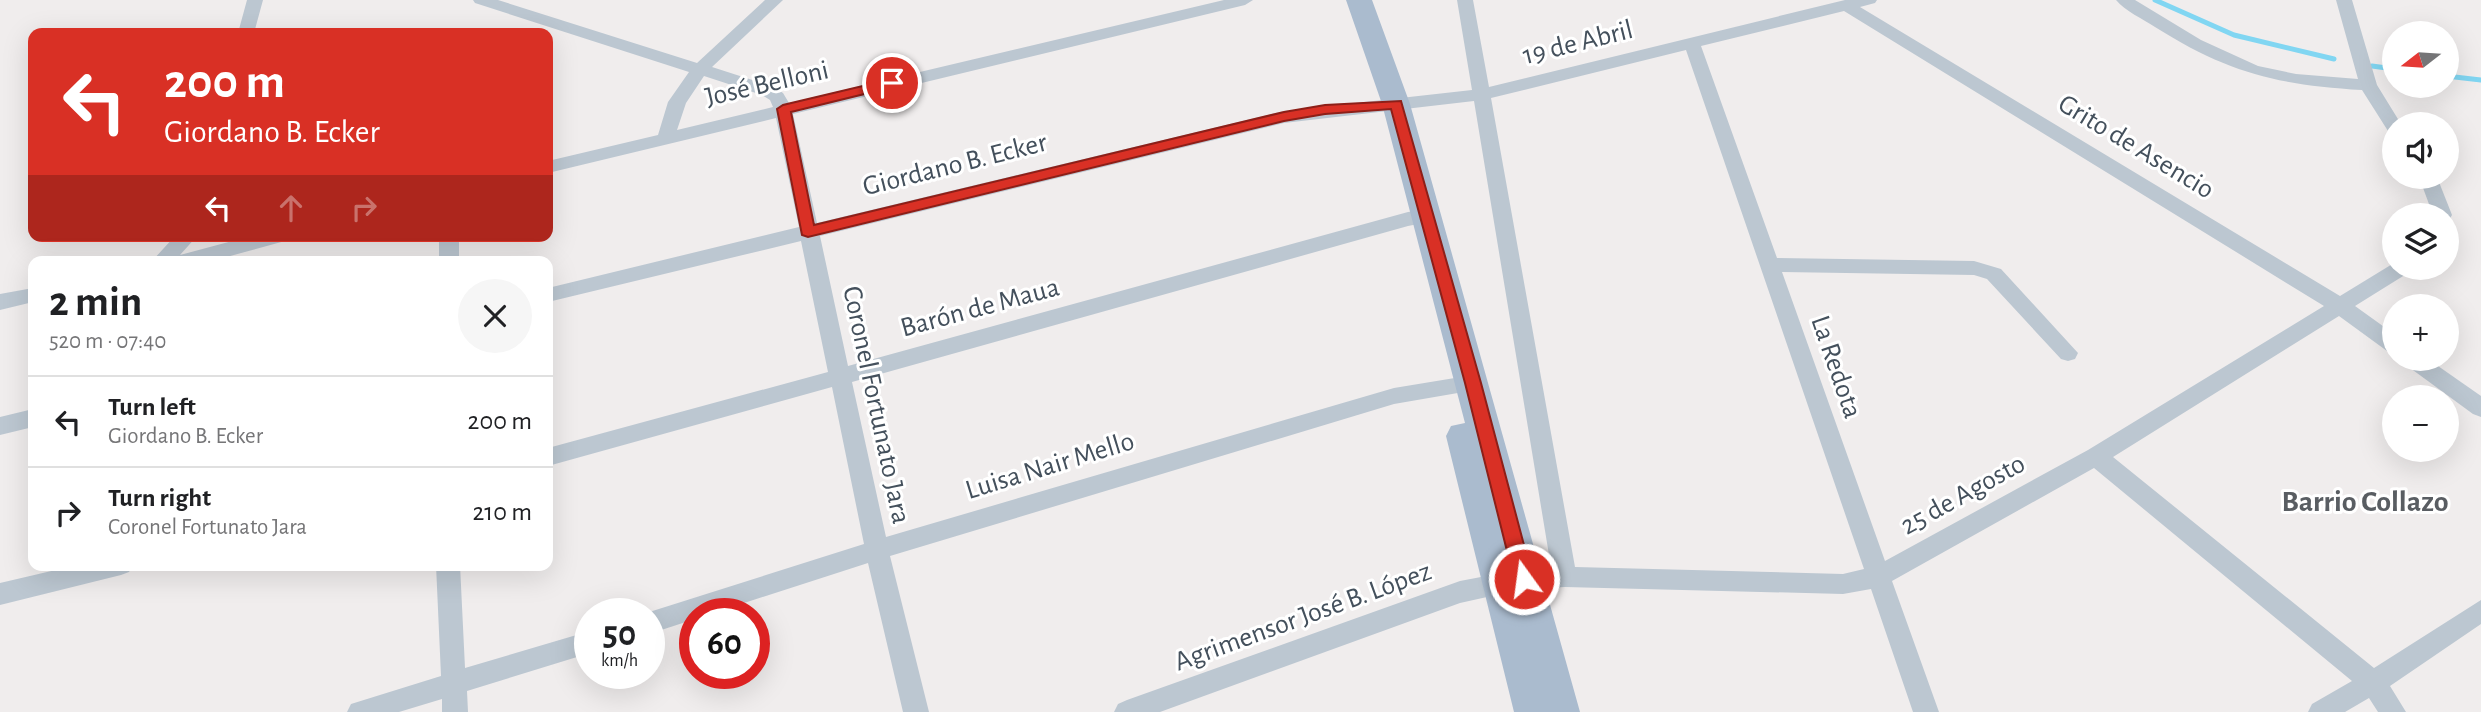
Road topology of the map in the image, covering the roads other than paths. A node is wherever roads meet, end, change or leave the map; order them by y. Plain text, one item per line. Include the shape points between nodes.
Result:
1 (255, 0) edge
2 (481, 0) edge
3 (775, 0) edge
4 (1245, 0) edge
5 (1340, 0) edge
6 (1359, 0) edge
7 (1465, 0) edge
8 (1870, 0) edge
9 (2124, 0) edge
10 (2344, 0) edge
11 (509, 3) edge
12 (1845, 5) junction
13 (247, 28) edge
14 (1691, 41) junction
15 (700, 69) junction
16 (2368, 85) junction
17 (1482, 94) junction
18 (1388, 104) junction
19 (783, 109) junction
20 (2385, 112) edge
21 (666, 137) junction
22 (553, 166) edge
23 (1417, 218) junction
24 (808, 232) junction
25 (181, 242) edge
26 (255, 242) edge
27 (167, 256) edge
28 (203, 256) edge
29 (1771, 265) junction
30 (2382, 280) edge
31 (553, 294) edge
32 (28, 296) edge
33 (0, 302) edge
34 (2340, 306) junction
35 (2382, 336) edge
36 (2067, 353) dead end
37 (2430, 371) edge
38 (839, 377) junction
39 (1462, 385) junction
40 (2481, 408) edge
41 (28, 419) edge
42 (0, 426) edge
43 (553, 456) edge
44 (2096, 456) junction
45 (877, 550) junction
46 (73, 571) edge
47 (448, 571) edge
48 (1565, 576) junction
49 (1878, 577) junction
50 (1512, 580) junction
51 (0, 594) edge
52 (2481, 611) edge
53 (665, 618) edge
54 (574, 647) edge
55 (2373, 683) junction
56 (455, 685) junction
57 (360, 712) edge
58 (456, 712) edge
59 (916, 712) edge
60 (1127, 712) edge
61 (1534, 712) edge
62 (1560, 712) edge
63 (1926, 712) edge
64 (2321, 712) edge
65 (2393, 712) edge

1 - 13 street
2 - 11 street
3 - 15 street
4 - 19 street, José Belloni
5 - 18 main road
6 - 18 main road
7 - 17 street
8 - 12 street, 19 de Abril
9 - 16 street via 2189,40 2269,75
10 - 16 street
11 - 15 street
12 - 14 street, 19 de Abril
12 - 34 street, Grito de Asencio
14 - 17 street, 19 de Abril
14 - 29 street, La Redota
15 - 19 street via 768,91
15 - 21 street via 677,102
16 - 20 street
17 - 18 street, 19 de Abril
17 - 48 street
18 - 23 main road
18 - 24 street, Giordano B. Ecker via 1284,117
19 - 21 street, José Belloni
19 - 24 street, Coronel Fortunato Jara
21 - 22 street, José Belloni
23 - 38 street, Barón de Maua
23 - 39 main road
24 - 31 street, Giordano B. Ecker
24 - 38 street, Coronel Fortunato Jara
25 - 27 street
26 - 28 street
29 - 36 street via 1974,268 1994,274
29 - 49 street, La Redota
30 - 34 street, 25 de Agosto
32 - 33 street
34 - 35 street, Grito de Asencio
34 - 44 street, 25 de Agosto
37 - 40 street
38 - 43 street, Barón de Maua
38 - 45 street, Coronel Fortunato Jara
39 - 45 street, Luisa Nair Mello via 1394,396
39 - 50 main road
41 - 42 street
44 - 49 street, 25 de Agosto
44 - 55 street
45 - 53 street, Luisa Nair Mello
45 - 59 street, Coronel Fortunato Jara
46 - 51 street
47 - 56 street
48 - 49 street, 25 de Agosto via 1843,584
48 - 50 street, 25 de Agosto
49 - 63 street, La Redota
50 - 60 street, Agrimensor José B. López via 1460,592
50 - 61 main road
50 - 62 main road
52 - 55 street
54 - 56 street
55 - 64 street
55 - 65 street
56 - 57 street
56 - 58 street

